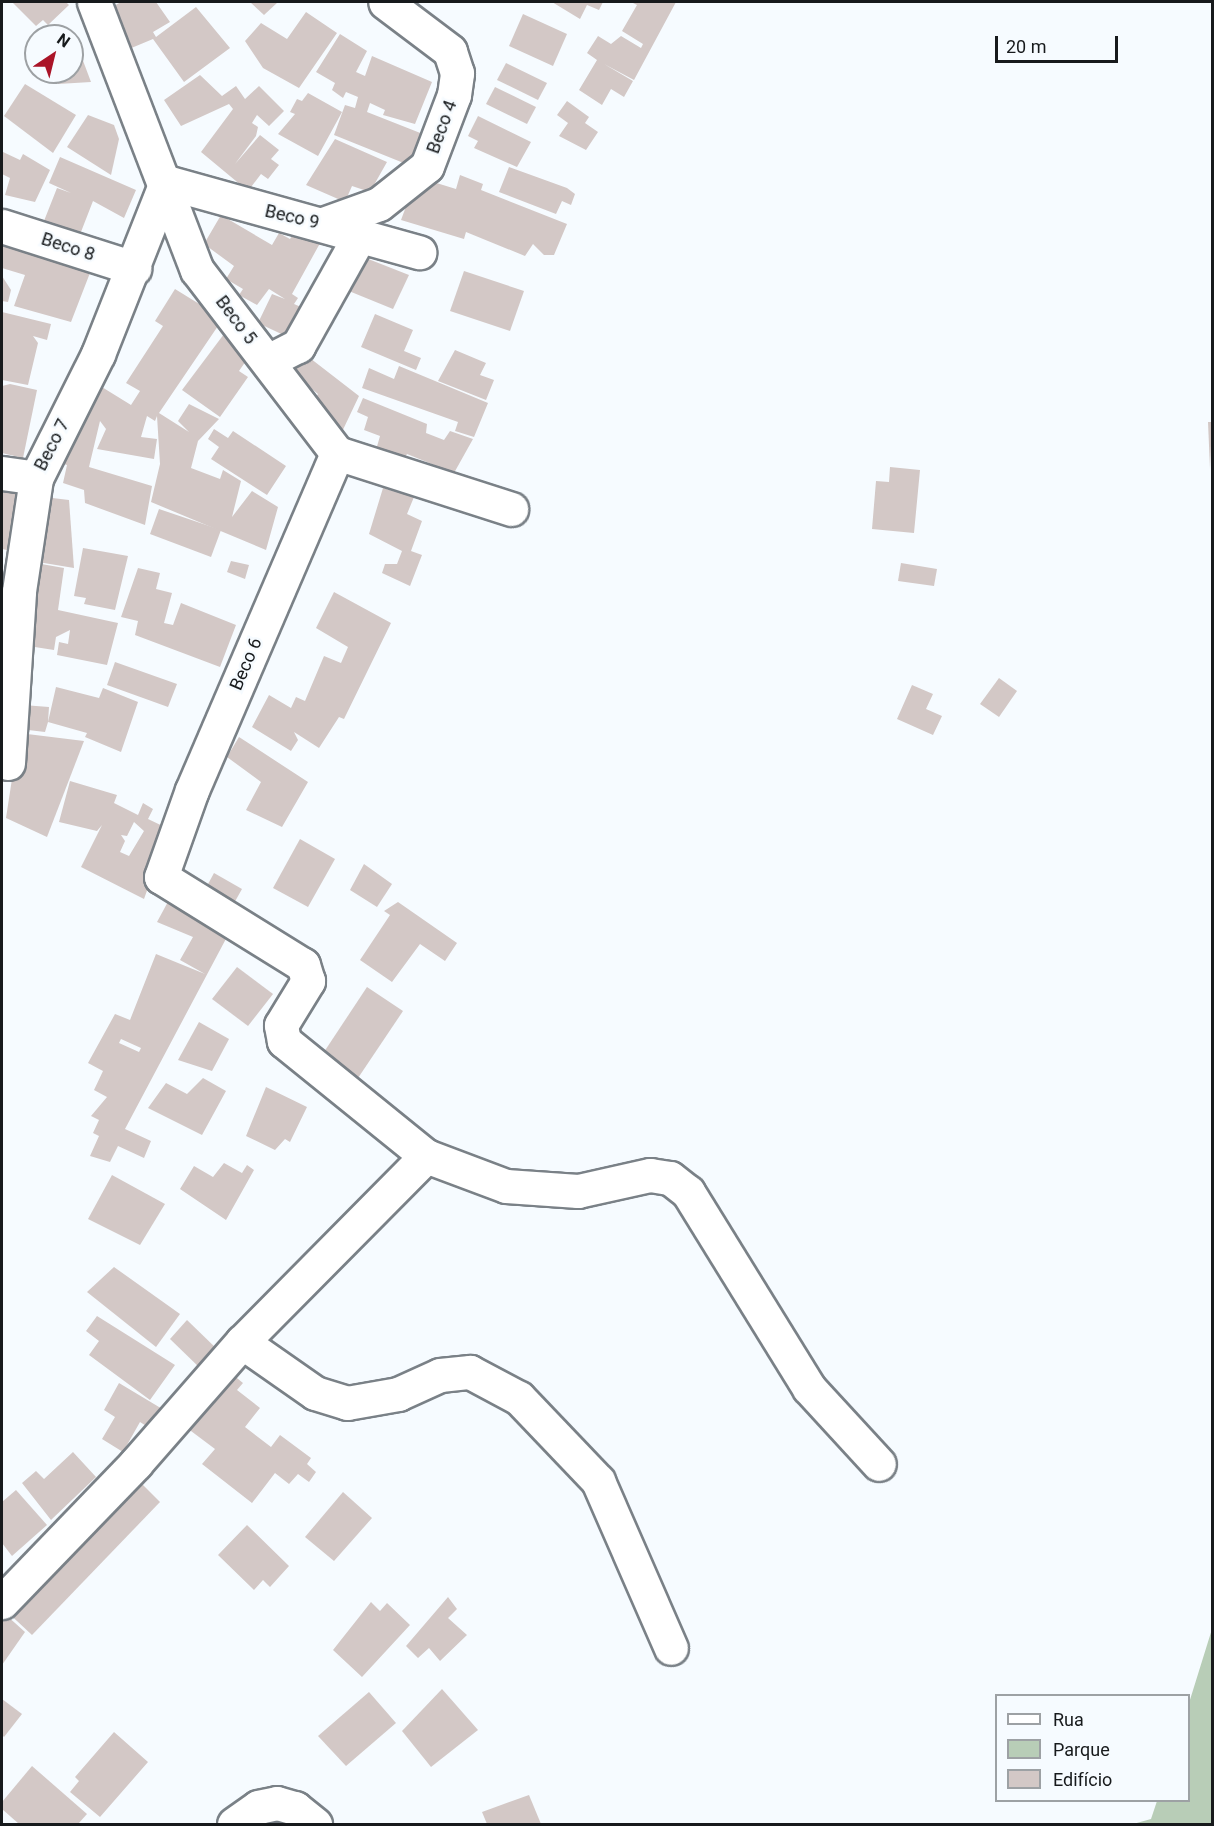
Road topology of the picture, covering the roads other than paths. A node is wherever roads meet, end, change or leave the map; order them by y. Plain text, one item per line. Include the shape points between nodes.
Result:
1 (94, 2) edge
2 (384, 2) edge
3 (166, 182) junction
4 (323, 224) junction
5 (2, 226) edge
6 (360, 235) junction
7 (419, 252) dead end
8 (134, 268) junction
9 (268, 362) junction
10 (337, 453) junction
11 (2, 473) edge
12 (36, 478) junction
13 (512, 509) dead end
14 (8, 763) dead end
15 (426, 1156) junction
16 (242, 1342) junction
17 (879, 1464) dead end
18 (2, 1602) edge
19 (671, 1648) dead end
20 (234, 1824) edge
21 (315, 1824) edge

1 - 3 lane, Beco 5
2 - 4 lane, Beco 4 via 450,51 457,72 454,96 427,166 379,204
3 - 4 lane, Beco 9
3 - 8 lane, Beco 7
3 - 9 lane, Beco 5 via 197,270
4 - 6 lane, Beco 9
5 - 8 lane, Beco 8
6 - 7 lane, Beco 9
6 - 9 lane via 298,346
8 - 12 lane, Beco 7
9 - 10 lane, Beco 5
10 - 13 lane
10 - 15 lane, Beco 6 via 192,790 161,877 303,965 308,981 281,1025 284,1041
11 - 12 lane
12 - 14 lane, Beco 7 via 19,591
15 - 16 lane
15 - 17 lane via 506,1186 578,1191 650,1174 670,1178 688,1192 809,1388
16 - 18 lane via 136,1463
16 - 19 lane via 315,1393 347,1403 398,1394 440,1375 470,1372 519,1398 598,1481
20 - 21 lane via 258,1807 277,1803 295,1808

